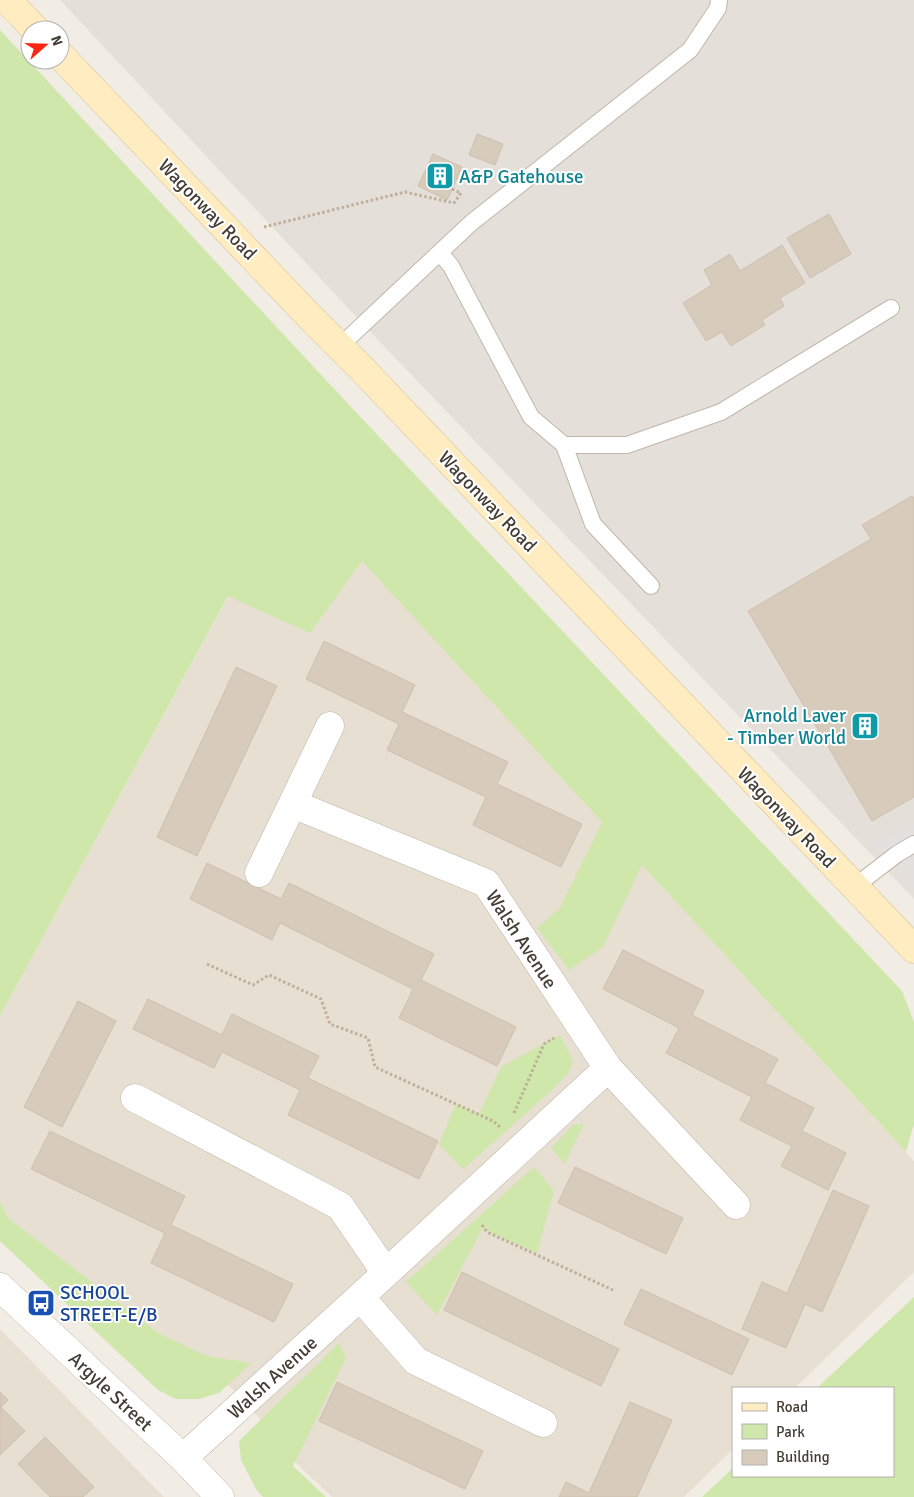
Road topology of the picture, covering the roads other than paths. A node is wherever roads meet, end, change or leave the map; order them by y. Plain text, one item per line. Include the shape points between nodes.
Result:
1 (7, 0) edge
2 (719, 0) edge
3 (26, 20) edge
4 (70, 65) edge
5 (440, 253) junction
6 (891, 308) dead end
7 (340, 346) junction
8 (564, 445) junction
9 (651, 586) dead end
10 (330, 726) dead end
11 (293, 804) junction
12 (914, 844) edge
13 (259, 873) dead end
14 (854, 887) junction
15 (914, 949) edge
16 (608, 1068) junction
17 (135, 1098) dead end
18 (736, 1205) dead end
19 (386, 1273) junction
20 (0, 1287) edge
21 (360, 1297) junction
22 (544, 1423) dead end
23 (183, 1458) junction
24 (220, 1497) edge

1 - 3 main road
2 - 5 lane via 718,8 690,50 471,223
4 - 7 main road, Wagonway Road
5 - 7 lane
5 - 8 lane via 451,266 531,417
6 - 8 lane via 721,412 627,445
7 - 14 main road, Wagonway Road
8 - 9 lane via 593,524
10 - 11 street
11 - 13 street
11 - 16 street, Walsh Avenue via 486,883
12 - 14 lane
14 - 15 main road, Wagonway Road
16 - 18 street, Walsh Avenue
16 - 19 street, Walsh Avenue via 513,1140 463,1202
17 - 19 street via 340,1206
19 - 21 street, Walsh Avenue
20 - 23 street, Argyle Street
21 - 22 street via 416,1361
21 - 23 street, Walsh Avenue
23 - 24 street, Argyle Street

